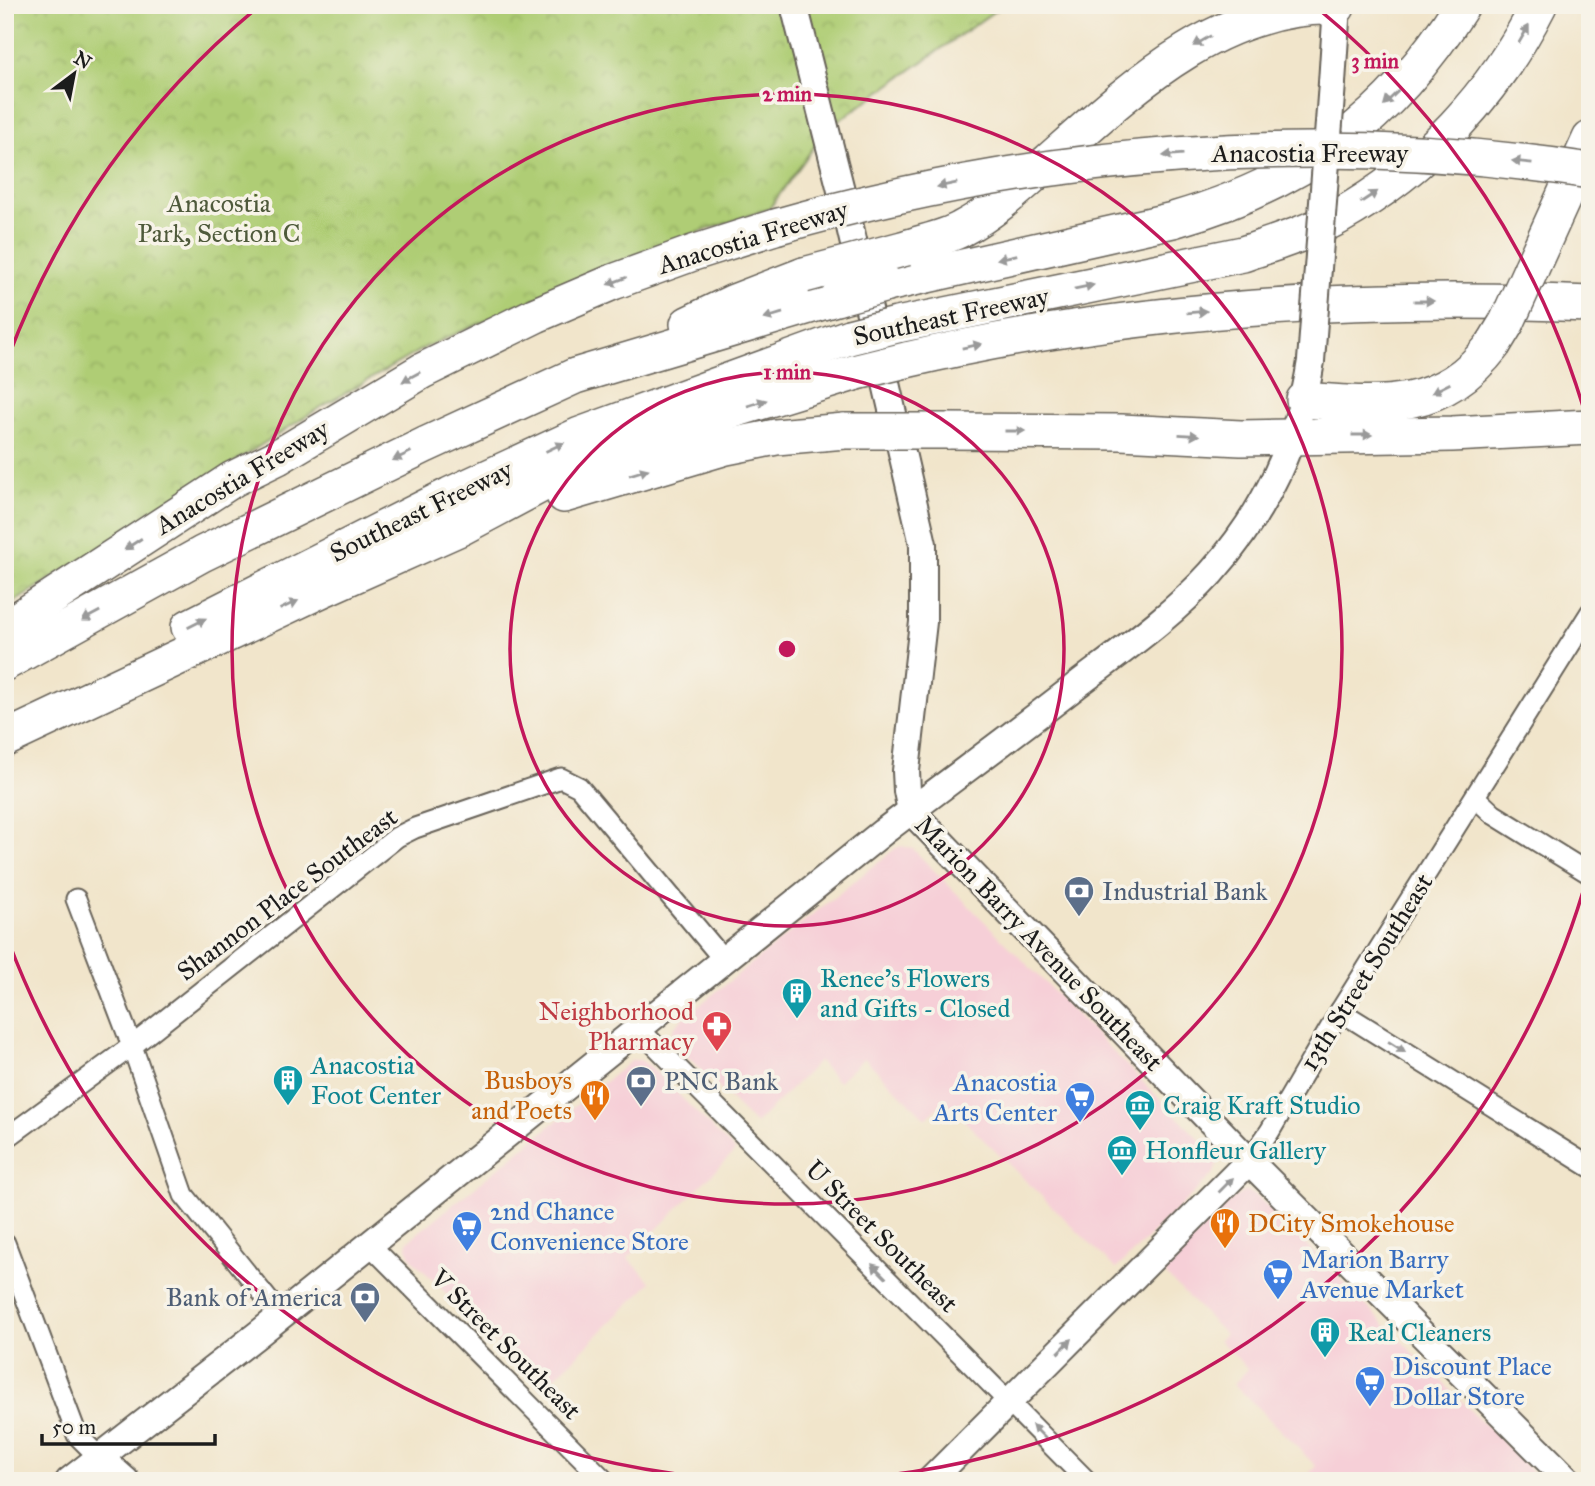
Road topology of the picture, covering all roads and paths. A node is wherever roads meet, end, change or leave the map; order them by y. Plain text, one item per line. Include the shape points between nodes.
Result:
1 (794, 5) edge
2 (1462, 5) edge
3 (1539, 5) edge
4 (1337, 6) edge
5 (1590, 139) edge
6 (1590, 172) edge
7 (1590, 304) edge
8 (575, 376) junction
9 (1304, 400) junction
10 (1590, 427) edge
11 (1294, 436) junction
12 (460, 528) junction
13 (1590, 613) edge
14 (5, 628) edge
15 (5, 663) edge
16 (5, 721) edge
17 (5, 739) edge
18 (1475, 797) junction
19 (911, 811) junction
20 (1590, 874) edge
21 (76, 899) dead end
22 (723, 960) junction
23 (1340, 1011) junction
24 (639, 1029) junction
25 (132, 1046) junction
26 (5, 1139) edge
27 (1249, 1161) junction
28 (1590, 1167) edge
29 (5, 1243) edge
30 (370, 1245) junction
31 (281, 1316) junction
32 (1009, 1402) junction
33 (100, 1458) junction
34 (69, 1481) edge
35 (126, 1481) edge
36 (606, 1481) edge
37 (930, 1481) edge
38 (1087, 1481) edge
39 (1569, 1481) edge

1 - 19 main road, Marion Barry Avenue Southeast via 923,544 923,622 907,758
2 -> 8 highway, Southeast Freeway, bridge via 1430,53 1388,101 1333,148 1269,185 1172,220 887,284
16 -> 3 highway, Southeast Freeway, bridge via 450,495 580,435 849,337 1242,254 1337,217 1411,167 1457,124 1498,75
4 -> 8 highway, bridge via 1256,18 1210,36 1163,65 1009,196 960,230 804,275 734,302
4 - 9 main road, bridge via 1311,361
5 -> 9 highway, bridge via 1507,322 1478,362 1420,398 1381,405
6 -> 14 highway, Anacostia Freeway, bridge via 1398,152 1187,153 978,179 775,227 613,282 422,370 233,479
12 -> 7 highway, bridge via 565,472 691,423 857,372 1042,333 1223,310 1393,302
8 -> 15 highway, Southeast Freeway via 202,554
9 - 11 main road
11 -> 10 highway
12 -> 11 highway, bridge via 776,436 845,431
11 - 19 main road via 1266,496 1222,561 1200,583 1149,629
17 -> 12 highway
13 - 18 street, 13th Street Southeast
18 - 20 street via 1493,814
18 - 23 street, 13th Street Southeast
19 - 22 main road
19 - 27 main road, Marion Barry Avenue Southeast
21 - 25 street
22 - 24 main road
22 - 25 street, Shannon Place Southeast via 579,787 561,778 397,837
23 - 27 street, 13th Street Southeast
23 -> 28 street
24 - 30 main road
32 -> 24 street, U Street Southeast
25 - 26 street, Shannon Place Southeast
25 - 31 street via 184,1195
32 -> 27 main road, 13th Street Southeast
27 - 39 main road, Marion Barry Avenue Southeast
29 - 33 street via 77,1435
30 - 31 main road
30 - 36 street, V Street Southeast
31 - 33 main road
32 - 37 main road, 13th Street Southeast
38 -> 32 street, U Street Southeast
33 - 34 main road
33 - 35 main road

